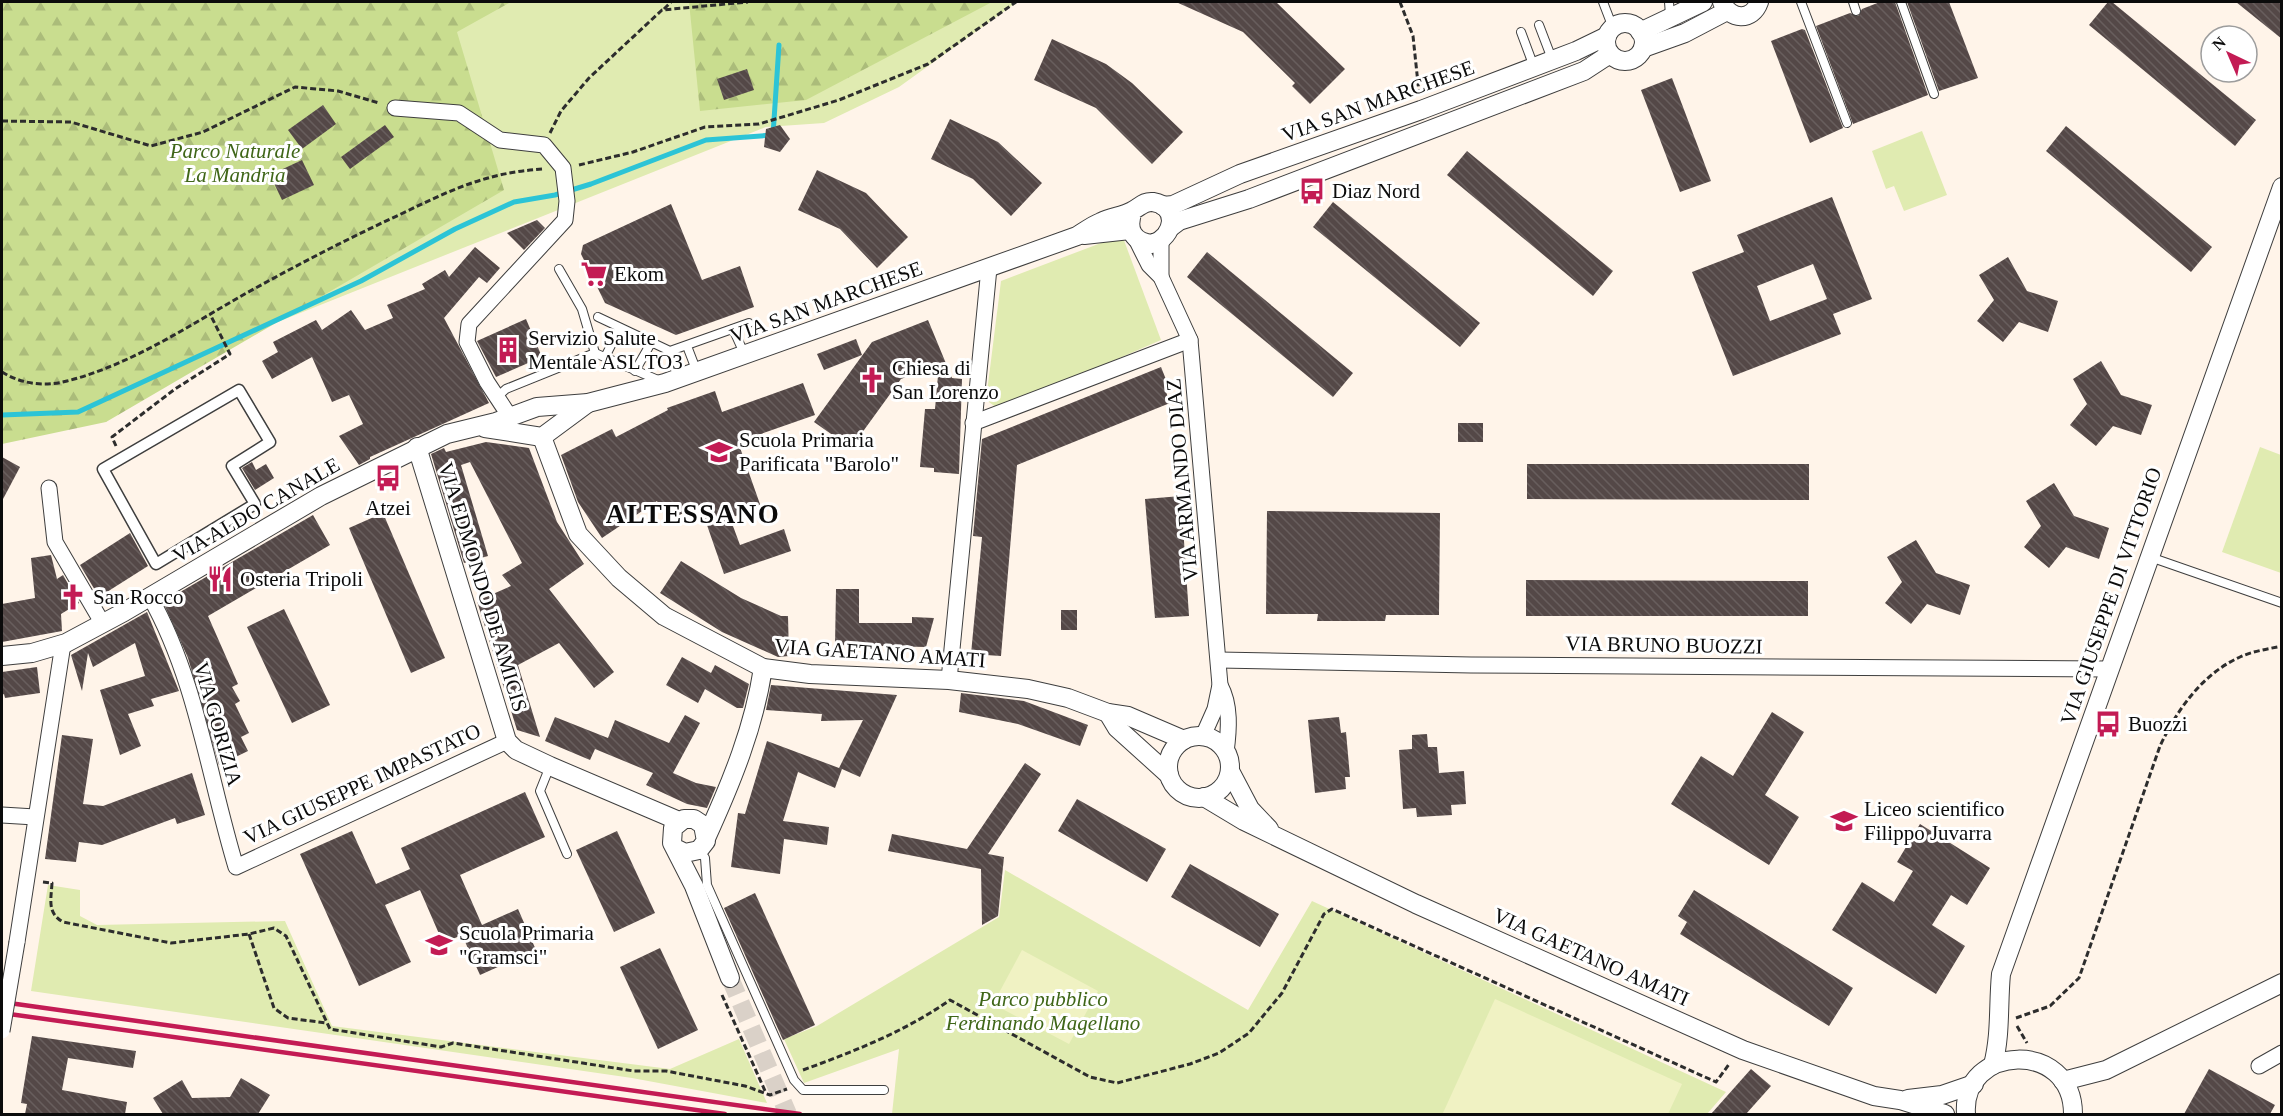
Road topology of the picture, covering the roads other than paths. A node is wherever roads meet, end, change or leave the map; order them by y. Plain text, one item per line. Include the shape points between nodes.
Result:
1 (1603, 2) edge
2 (1703, 2) edge
3 (1760, 2) edge
4 (1801, 2) edge
5 (1853, 2) edge
6 (1901, 2) edge
7 (1725, 6) edge
8 (1669, 8) edge
9 (1856, 11) dead end
10 (1539, 25) dead end
11 (1521, 32) dead end
12 (1610, 39) junction
13 (1641, 40) junction
14 (1553, 60) junction
15 (1534, 67) junction
16 (1934, 94) dead end
17 (395, 108) road end
18 (1847, 123) dead end
19 (2282, 187) edge
20 (1163, 206) junction
21 (1133, 211) junction
22 (1166, 234) junction
23 (1133, 235) junction
24 (1077, 236) junction
25 (989, 268) junction
26 (559, 269) dead end
27 (1161, 277) junction
28 (598, 317) dead end
29 (749, 323) dead end
30 (620, 328) junction
31 (733, 329) junction
32 (1190, 340) junction
33 (651, 343) junction
34 (687, 346) junction
35 (595, 353) junction
36 (744, 355) junction
37 (605, 357) junction
38 (635, 371) junction
39 (697, 372) junction
40 (665, 383) junction
41 (497, 397) junction
42 (588, 403) junction
43 (537, 409) junction
44 (510, 417) junction
45 (973, 423) junction
46 (477, 427) junction
47 (541, 432) junction
48 (417, 447) junction
49 (121, 459) joint
50 (49, 488) dead end
51 (2148, 557) junction
52 (150, 597) junction
53 (2282, 603) edge
54 (104, 624) junction
55 (63, 644) junction
56 (2, 656) edge
57 (1219, 660) junction
58 (763, 668) junction
59 (2108, 669) junction
60 (949, 680) junction
61 (1220, 685) junction
62 (1108, 713) junction
63 (1203, 736) junction
64 (1184, 740) junction
65 (507, 741) junction
66 (1226, 752) junction
67 (550, 766) junction
68 (1230, 771) junction
69 (1169, 775) junction
70 (725, 796) junction
71 (1204, 797) junction
72 (2, 816) edge
73 (34, 817) junction
74 (680, 830) junction
75 (1272, 832) junction
76 (700, 846) junction
77 (567, 854) dead end
78 (236, 867) joint
79 (694, 886) junction
80 (730, 978) tunnel mouth
81 (2282, 983) edge
82 (2001, 1023) junction
83 (2, 1031) edge
84 (2282, 1053) edge
85 (2023, 1059) junction
86 (1994, 1065) junction
87 (2259, 1066) dead end
88 (2106, 1070) junction
89 (2063, 1081) junction
90 (1974, 1084) junction
91 (884, 1090) dead end
92 (1900, 1100) junction
93 (2073, 1109) edge
94 (1945, 1114) edge
95 (1966, 1114) edge

1 - 12 lane
2 - 8 street
3 - 7 street via 1754,12 1745,16 1735,16
4 - 18 lane
5 - 9 lane
6 - 16 lane
7 - 13 street via 1684,33
8 - 13 street
10 - 14 lane
11 - 15 lane
12 - 13 street via 1627,24
12 - 13 street via 1616,59 1632,60
12 - 14 street, VIA SAN MARCHESE
12 - 22 street, VIA SAN MARCHESE via 1573,75 1249,199 1179,221
14 - 15 street, VIA SAN MARCHESE
15 - 20 street, VIA SAN MARCHESE
17 - 41 street via 459,113 500,140 544,145 564,170 565,220 469,324 467,342
19 - 51 street, VIA GIUSEPPE DI VITTORIO
20 - 21 street via 1153,202
20 - 22 street via 1170,215
21 - 23 street via 1129,220
21 - 24 street via 1101,221
22 - 23 street via 1152,244
22 - 27 street, VIA ARMANDO DIAZ
23 - 24 street
23 - 27 street, VIA ARMANDO DIAZ via 1149,265
24 - 25 street, VIA SAN MARCHESE
25 - 36 street, VIA SAN MARCHESE
25 - 45 street
26 - 35 lane via 582,309
27 - 32 street, VIA ARMANDO DIAZ
28 - 30 lane
29 - 31 lane
30 - 33 lane
30 - 37 lane
31 - 34 lane
31 - 36 lane
32 - 45 street
32 - 57 street, VIA ARMANDO DIAZ
33 - 34 lane via 670,351
33 - 38 lane
34 - 39 lane
35 - 37 lane
35 - 41 lane via 506,389
36 - 39 street, VIA SAN MARCHESE
37 - 38 lane
38 - 40 lane
39 - 40 street, VIA SAN MARCHESE
40 - 42 street, VIA SAN MARCHESE
41 - 44 street
42 - 43 street, VIA SAN MARCHESE
42 - 47 street, VIA SAN MARCHESE
43 - 44 street, VIA ALDO CANALE
43 - 47 street, VIA GAETANO AMATI via 550,412
43 - 47 street via 524,421
44 - 46 street, VIA ALDO CANALE
45 - 60 street
46 - 47 street, VIA ALDO CANALE
46 - 48 street, VIA ALDO CANALE
47 - 58 street, VIA GAETANO AMATI via 578,534 612,571 664,616
48 - 52 street, VIA ALDO CANALE via 321,495
48 - 65 street, VIA EDMONDO DE AMICIS
49 - 49 street via 103,469 156,564 255,504 232,466 270,442 239,390
50 - 54 street via 55,542
51 - 53 lane
51 - 59 street, VIA GIUSEPPE DI VITTORIO
52 - 54 street, VIA ALDO CANALE
52 - 78 street, VIA GORIZIA via 166,624 188,689
54 - 55 street, VIA ALDO CANALE
55 - 56 street, VIA ALDO CANALE
55 - 73 street
57 - 59 street, VIA BRUNO BUOZZI
57 - 61 street, VIA ARMANDO DIAZ
58 - 60 street, VIA GAETANO AMATI
58 - 70 street via 756,709
59 - 82 street, VIA GIUSEPPE DI VITTORIO via 2001,974
60 - 62 street, VIA GAETANO AMATI via 1028,689
61 - 63 street, VIA ARMANDO DIAZ
61 - 66 street, VIA ARMANDO DIAZ via 1226,697
62 - 64 street, VIA GAETANO AMATI via 1128,716
62 - 69 street via 1117,728
63 - 64 street
63 - 66 street via 1220,744
64 - 69 street via 1169,758
65 - 67 street via 516,750
65 - 78 street, VIA GIUSEPPE IMPASTATO
66 - 68 street
67 - 74 street via 644,807
67 - 77 lane via 540,791
68 - 71 street via 1221,788
68 - 75 street, VIA GAETANO AMATI via 1250,809
69 - 71 street via 1186,795
70 - 74 street
70 - 76 street
71 - 75 street, VIA GAETANO AMATI via 1244,821
72 - 73 street
73 - 83 street, bridge
74 - 76 street via 685,853
74 - 76 street via 703,825
74 - 79 street
75 - 92 street, VIA GAETANO AMATI via 1416,904 1743,1050 1875,1096
76 - 79 street
76 - 91 lane via 707,885 794,1080 803,1090
79 - 80 street
81 - 88 street
82 - 85 street, VIA GIUSEPPE DI VITTORIO
82 - 86 street, VIA GIUSEPPE DI VITTORIO
84 - 87 street
85 - 86 street
85 - 89 street via 2046,1065
86 - 90 street
88 - 89 street
88 - 93 street
89 - 93 street
90 - 92 street, VIA GAETANO AMATI via 1942,1095
90 - 95 street
92 - 94 street, VIA GAETANO AMATI

